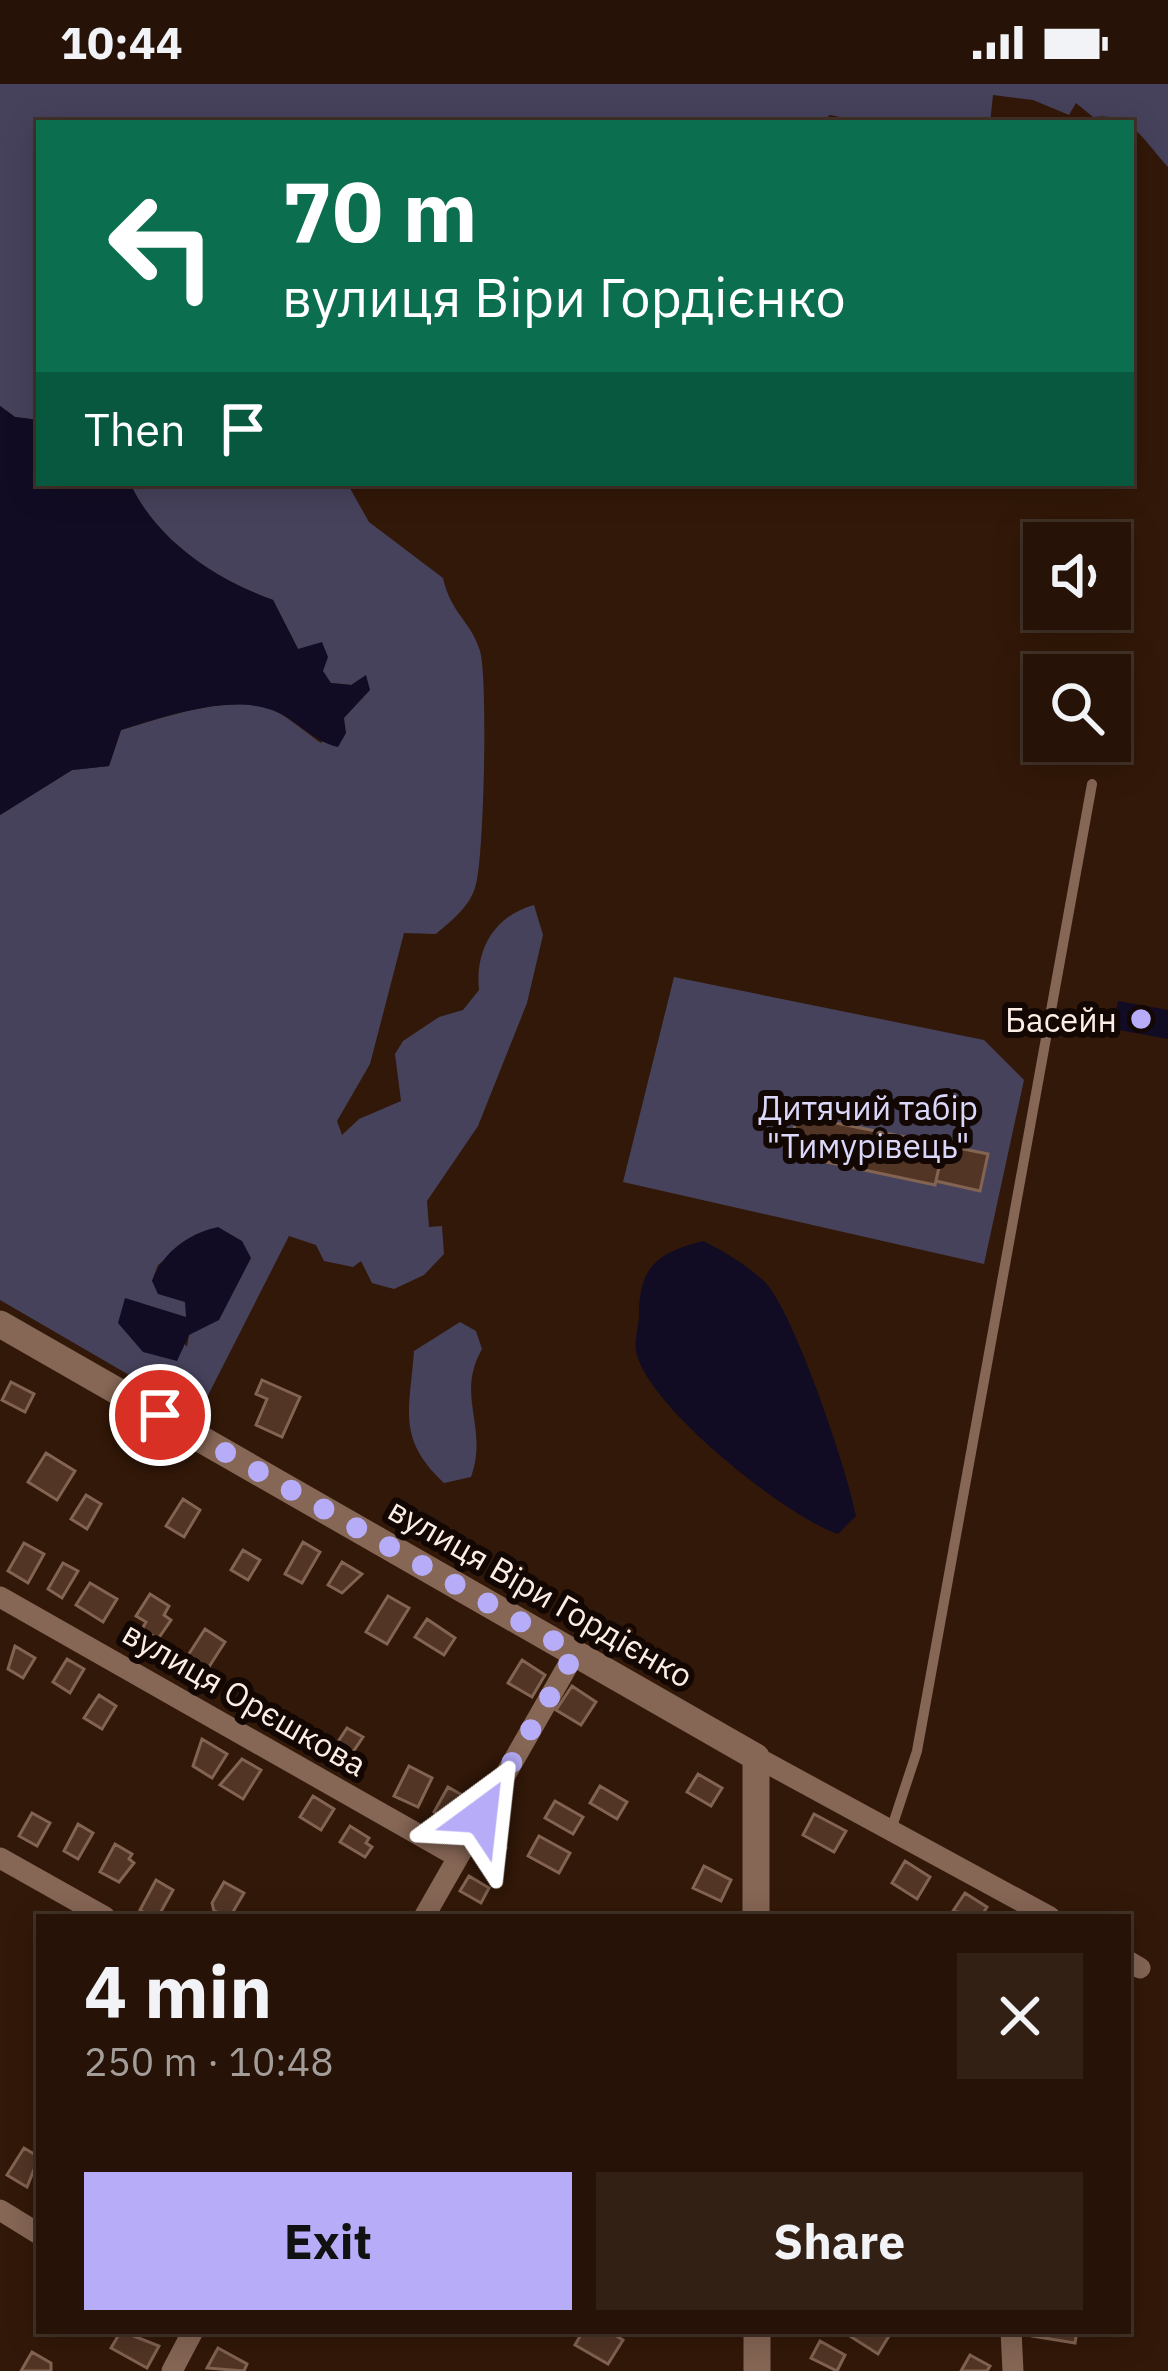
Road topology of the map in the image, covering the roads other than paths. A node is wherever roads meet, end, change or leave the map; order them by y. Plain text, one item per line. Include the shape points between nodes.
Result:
1 (1092, 784) dead end
2 (0, 1324) edge
3 (0, 1597) edge
4 (575, 1653) junction
5 (756, 1756) junction
6 (891, 1830) junction
7 (458, 1857) junction
8 (0, 1858) edge
9 (1000, 1889) junction
10 (100, 1914) edge
11 (426, 1914) edge
12 (756, 1914) edge
13 (1000, 1914) edge
14 (1045, 1914) edge
15 (0, 2210) edge
16 (36, 2232) edge
17 (192, 2334) edge
18 (757, 2334) edge
19 (1011, 2334) edge
20 (754, 2370) edge
21 (172, 2371) edge
22 (1013, 2371) edge

1 - 6 lane via 917,1751
2 - 4 street, вулиця Віри Гордієнко
3 - 7 street, вулиця Орєшкова
4 - 5 street, вулиця Віри Гордієнко
4 - 7 street
5 - 6 street, вулиця Віри Гордієнко
5 - 12 street
6 - 9 street, вулиця Віри Гордієнко
7 - 11 street
8 - 10 street
9 - 13 street
9 - 14 street, вулиця Віри Гордієнко
15 - 16 street
17 - 21 street
18 - 20 street
19 - 22 street

